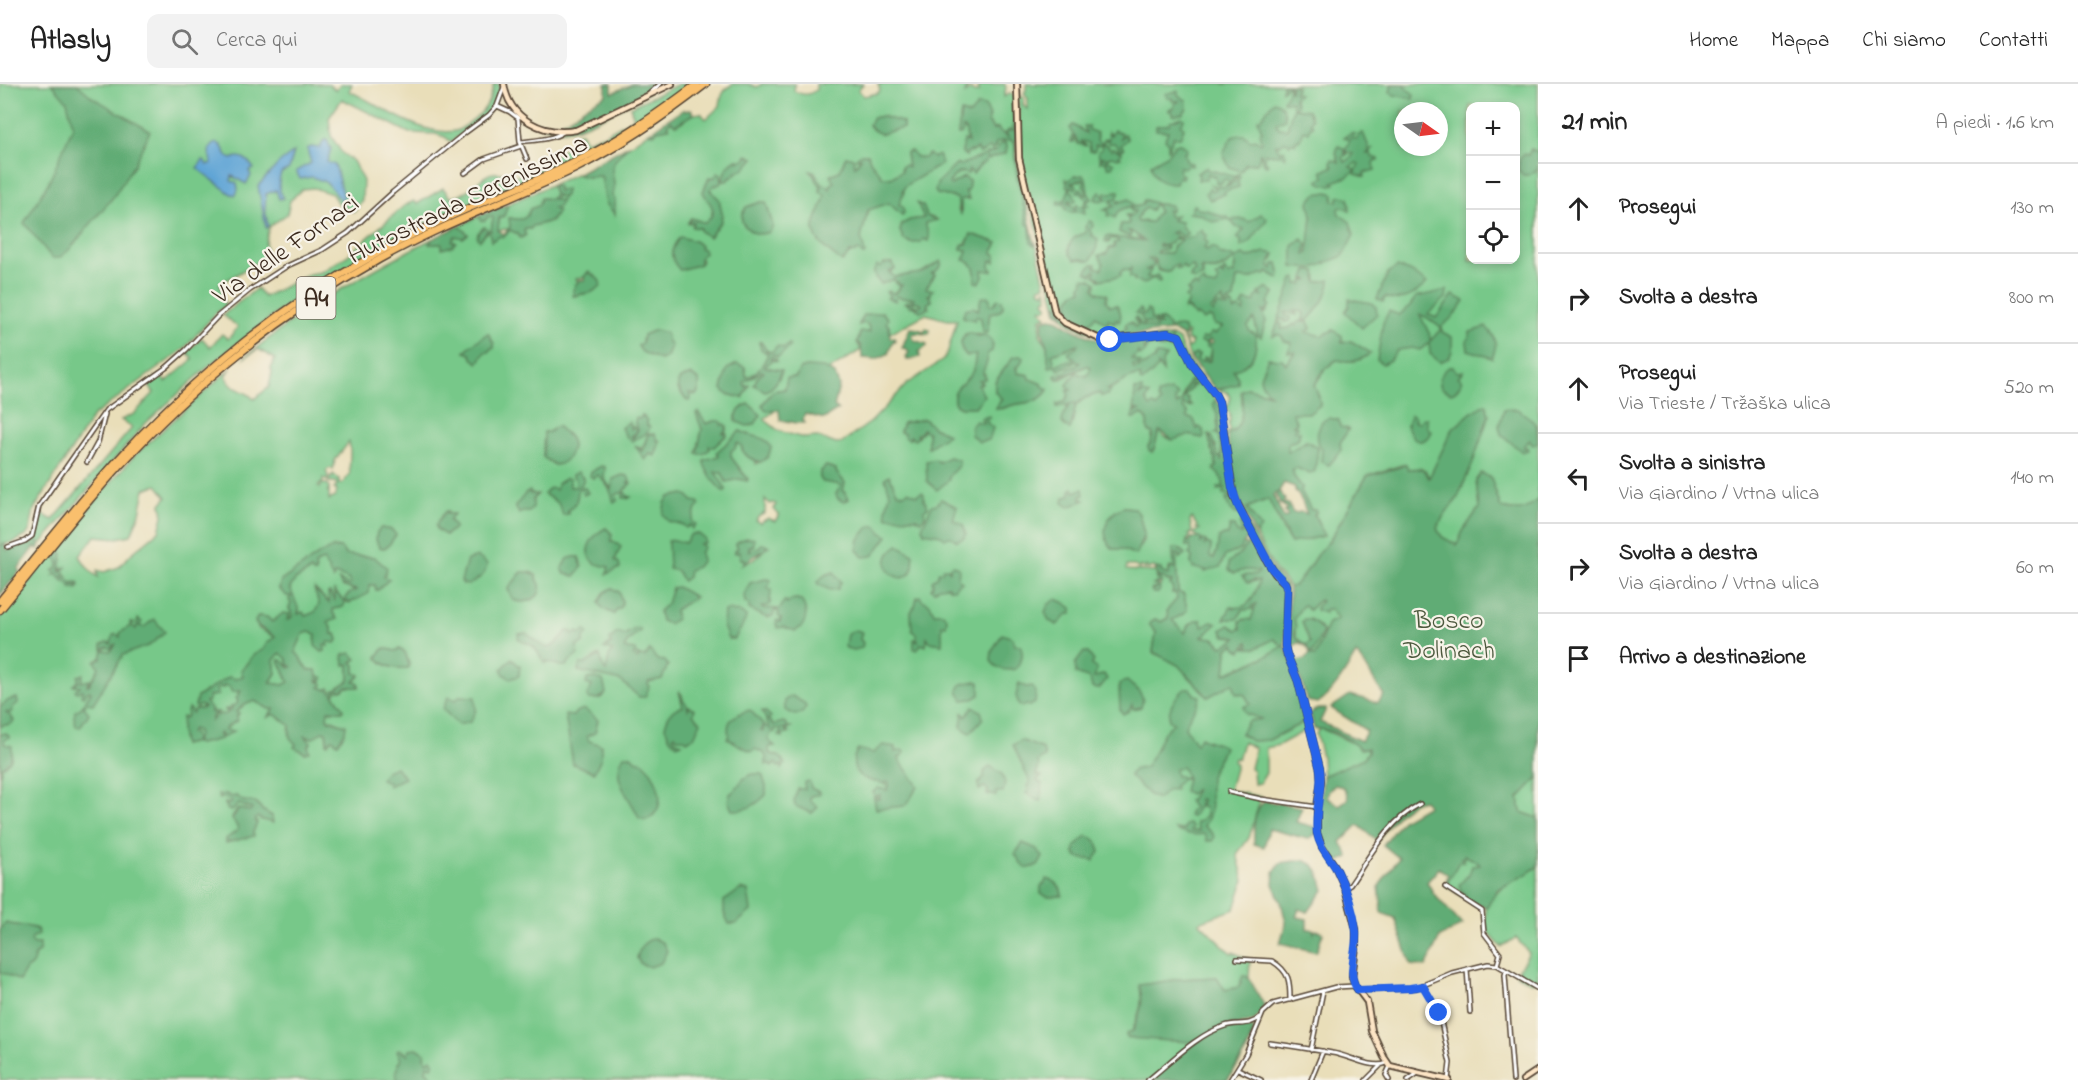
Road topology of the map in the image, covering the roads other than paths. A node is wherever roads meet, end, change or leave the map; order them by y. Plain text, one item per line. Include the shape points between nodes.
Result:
1 (660, 84) edge
2 (672, 84) edge
3 (697, 84) edge
4 (706, 84) edge
5 (1017, 84) edge
6 (504, 85) edge
7 (648, 97) junction
8 (497, 106) junction
9 (563, 132) junction
10 (521, 144) junction
11 (527, 159) dead end
12 (465, 173) dead end
13 (106, 410) junction
14 (87, 462) dead end
15 (8, 547) dead end
16 (0, 601) edge
17 (0, 610) edge
18 (1229, 791) dead end
19 (1420, 804) dead end
20 (1317, 807) junction
21 (1445, 887) dead end
22 (1345, 888) junction
23 (1237, 958) dead end
24 (1497, 965) junction
25 (1467, 969) junction
26 (1506, 971) junction
27 (1423, 986) junction
28 (1356, 988) junction
29 (1538, 989) edge
30 (1323, 991) junction
31 (1290, 1000) junction
32 (1470, 1012) dead end
33 (1263, 1013) junction
34 (1248, 1024) junction
35 (1256, 1029) junction
36 (1270, 1042) dead end
37 (1311, 1050) junction
38 (1323, 1051) junction
39 (1389, 1064) junction
40 (1381, 1065) junction
41 (1238, 1069) junction
42 (1538, 1070) edge
43 (1416, 1073) junction
44 (1387, 1078) edge
45 (1148, 1080) edge
46 (1230, 1080) edge
47 (1261, 1080) edge
48 (1311, 1080) edge
49 (1366, 1080) edge
50 (1408, 1080) edge
51 (1448, 1080) edge
52 (1513, 1080) edge
53 (1523, 1080) edge

1 - 7 street
2 - 7 street
3 - 16 highway, Autostrada Serenissima / A4 via 600,150 397,243 337,277 271,322 201,378 142,434
4 - 17 highway, Autostrada Serenissima / A4 via 654,123 602,154 410,243 274,326 138,446
5 - 20 street via 1020,167 1055,314 1065,323 1102,340 1174,333 1219,402 1238,506 1272,569 1286,586 1285,646 1298,681 1321,776
6 - 8 street, Via delle Fornaci
6 - 9 street via 510,104 526,121
7 - 9 street via 576,130
8 - 10 street via 518,118
8 - 13 street, Via delle Fornaci via 348,232 250,290 167,367
9 - 10 street
10 - 11 street
10 - 12 street via 484,159
13 - 14 street via 98,442
13 - 15 street, Via delle Fornaci via 39,506 32,536
18 - 20 street
19 - 22 street via 1394,822
20 - 22 street via 1319,840
21 - 24 street via 1482,911 1484,933 1500,954
22 - 28 street via 1356,929 1352,974
23 - 31 street via 1276,963 1290,981
24 - 25 street
24 - 26 street
25 - 27 street
25 - 32 street
26 - 29 street
26 - 52 street
27 - 28 street
27 - 51 street via 1439,1013 1450,1063
28 - 30 street
28 - 39 street via 1367,1002 1372,1032
30 - 31 street
30 - 37 street
31 - 33 street via 1273,1004
33 - 34 street
33 - 35 street
34 - 35 street
34 - 45 street via 1216,1029
35 - 41 street
36 - 37 street
37 - 38 street
38 - 40 street
38 - 48 street
39 - 40 street
39 - 43 street
39 - 44 street
40 - 49 street
41 - 46 street
41 - 47 street
42 - 53 street
43 - 50 street
43 - 51 street

